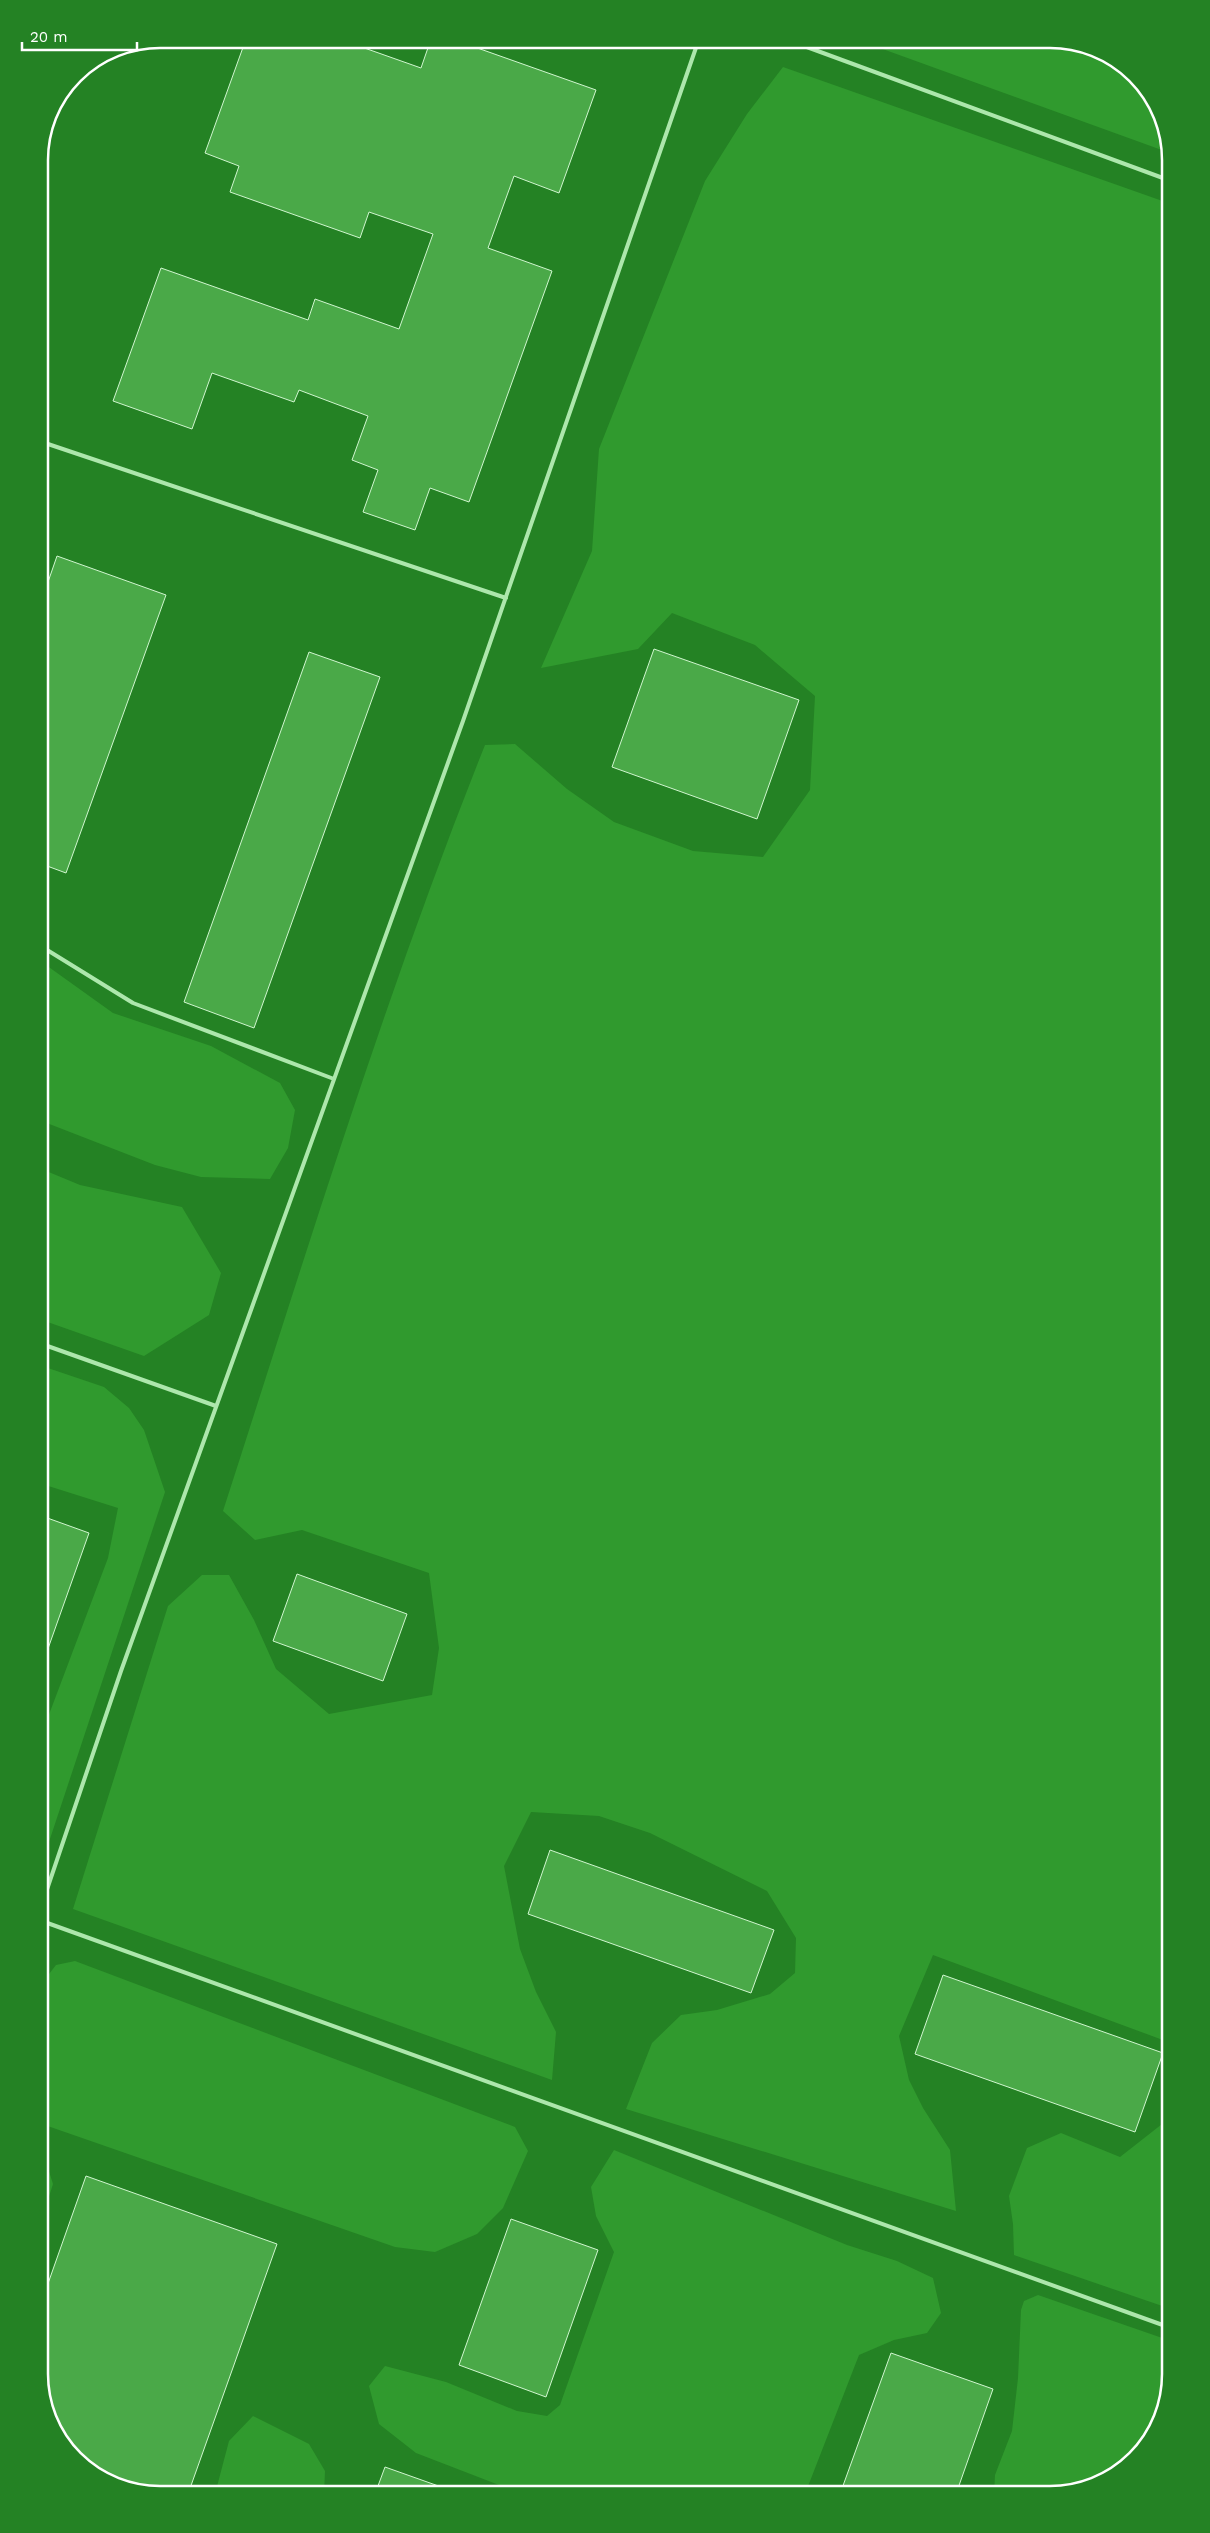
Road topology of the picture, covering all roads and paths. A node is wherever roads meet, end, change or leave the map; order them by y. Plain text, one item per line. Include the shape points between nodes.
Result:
1 (696, 48) edge
2 (810, 48) edge
3 (1162, 177) edge
4 (48, 444) edge
5 (506, 598) junction
6 (48, 951) edge
7 (334, 1079) junction
8 (48, 1346) edge
9 (216, 1406) junction
10 (48, 1886) edge
11 (48, 1923) edge
12 (1162, 2325) edge

1 - 5 lane
2 - 3 lane
4 - 5 lane
5 - 7 lane
6 - 7 lane via 133,1003
7 - 9 lane
8 - 9 lane
9 - 10 lane
11 - 12 lane

